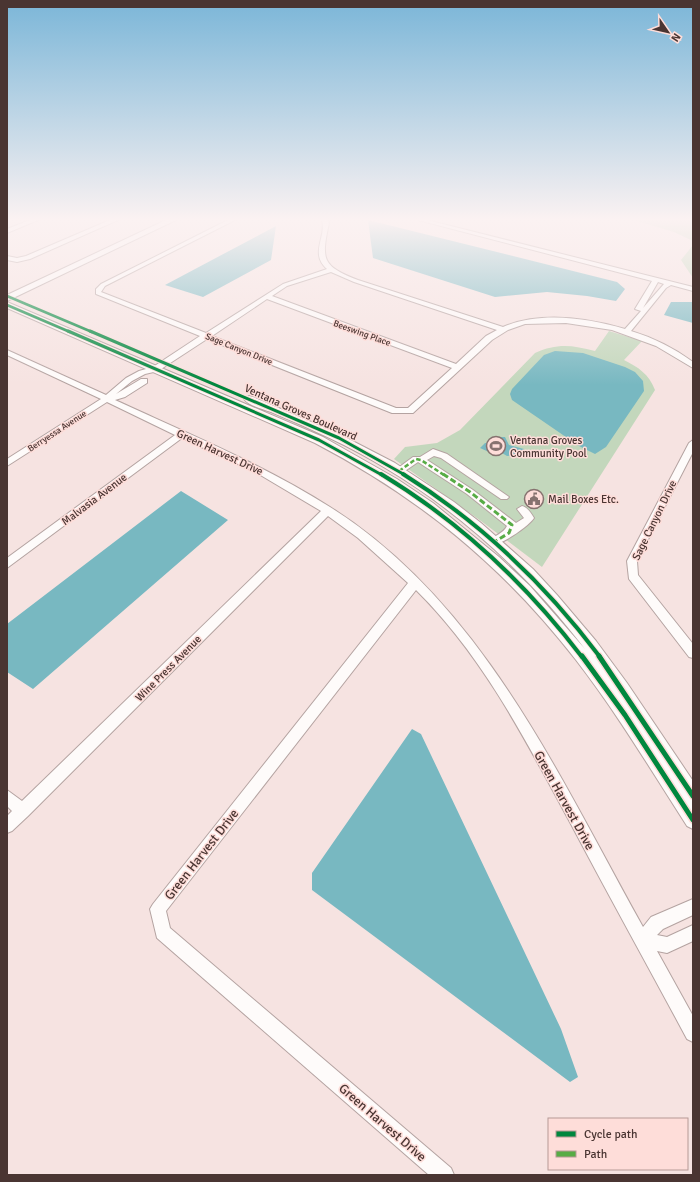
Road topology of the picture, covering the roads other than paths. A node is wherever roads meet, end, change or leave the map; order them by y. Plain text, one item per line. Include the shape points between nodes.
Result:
1 (54, 275) edge
2 (123, 275) edge
3 (316, 275) edge
4 (343, 275) edge
5 (642, 275) edge
6 (657, 279) junction
7 (670, 283) junction
8 (693, 289) edge
9 (267, 297) junction
10 (7, 298) edge
11 (502, 329) junction
12 (623, 331) junction
13 (208, 336) junction
14 (7, 352) edge
15 (692, 363) edge
16 (160, 366) junction
17 (458, 368) junction
18 (107, 399) junction
19 (182, 434) junction
20 (693, 443) edge
21 (421, 460) junction
22 (7, 463) edge
23 (364, 464) junction
24 (399, 471) junction
25 (504, 497) dead end
26 (522, 509) dead end
27 (328, 510) junction
28 (512, 530) junction
29 (494, 542) junction
30 (485, 552) junction
31 (7, 564) edge
32 (415, 583) junction
33 (693, 653) edge
34 (693, 796) edge
35 (7, 797) edge
36 (23, 811) junction
37 (693, 820) edge
38 (7, 826) edge
39 (693, 907) edge
40 (693, 933) edge
41 (642, 940) junction
42 (693, 1033) edge
43 (444, 1175) edge

1 - 10 street
2 - 13 street, Sage Canyon Drive via 103,285 98,293
3 - 9 street, Berryessa Avenue via 285,285
4 - 11 street
5 - 6 street
6 - 7 street
6 - 12 street
7 - 8 street
7 - 12 street
9 - 13 street, Berryessa Avenue
9 - 17 street, Beeswing Place
10 - 16 street, Ventana Groves Boulevard
11 - 12 street, Sage Canyon Drive via 525,322 559,320 578,321
11 - 17 street, Sage Canyon Drive
12 - 15 street, Sage Canyon Drive via 656,343
13 - 16 street, Berryessa Avenue
13 - 17 street, Sage Canyon Drive via 394,411 410,411
14 - 18 street, Green Harvest Drive
16 - 18 street, Berryessa Avenue via 153,375 122,395
16 - 23 street, Ventana Groves Boulevard via 319,440
16 - 24 street, Ventana Groves Boulevard via 320,429 360,448
18 - 19 street, Green Harvest Drive
18 - 22 street, Berryessa Avenue
19 - 27 street, Green Harvest Drive via 279,481
19 - 31 street, Malvasia Avenue
20 - 33 street, Sage Canyon Drive via 632,561 633,576
21 - 24 street via 416,459
21 - 25 street via 433,452 444,456
21 - 28 street via 470,492 512,525
23 - 24 street via 383,470
23 - 30 street, Ventana Groves Boulevard via 430,507
24 - 29 street, Ventana Groves Boulevard via 437,496
26 - 28 street via 529,518
27 - 32 street, Green Harvest Drive via 382,552
27 - 36 street, Wine Press Avenue
28 - 29 street
29 - 30 street
29 - 34 street, Ventana Groves Boulevard via 539,584 576,626
30 - 37 street, Ventana Groves Boulevard via 538,605 581,655
32 - 41 street, Green Harvest Drive via 456,628 499,684
32 - 43 street, Green Harvest Drive via 158,909 163,932
35 - 36 street
36 - 38 street, Wine Press Avenue
39 - 41 street via 656,923
40 - 41 street via 667,945
41 - 42 street, Green Harvest Drive

